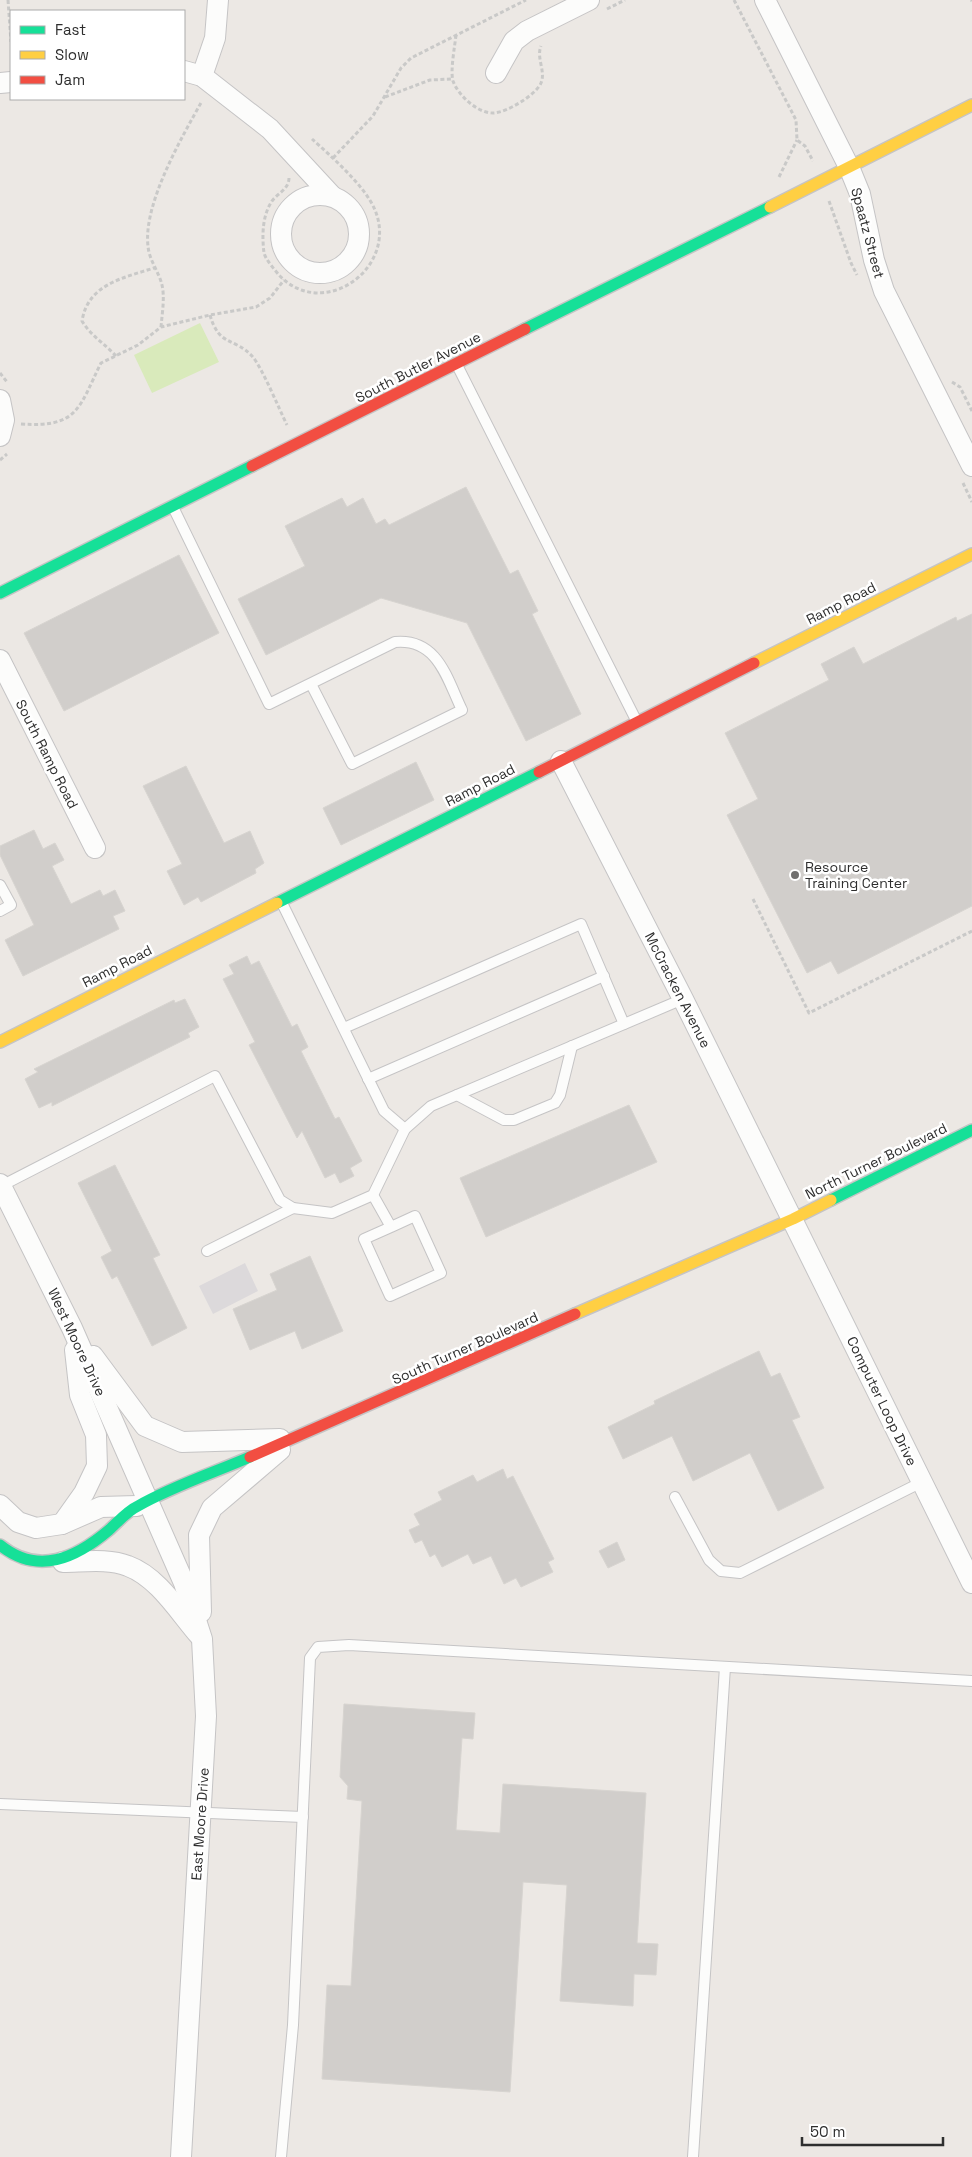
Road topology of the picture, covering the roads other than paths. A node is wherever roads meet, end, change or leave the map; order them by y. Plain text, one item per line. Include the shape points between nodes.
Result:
1 (218, 0) edge
2 (589, 0) edge
3 (765, 0) edge
4 (496, 74) dead end
5 (194, 81) edge
6 (972, 105) edge
7 (849, 167) junction
8 (332, 196) dead end
9 (456, 364) junction
10 (0, 400) edge
11 (0, 436) edge
12 (972, 466) edge
13 (173, 506) junction
14 (972, 554) edge
15 (0, 593) edge
16 (0, 660) edge
17 (311, 684) junction
18 (637, 722) junction
19 (561, 761) junction
20 (95, 848) dead end
21 (0, 884) edge
22 (281, 901) junction
23 (0, 911) edge
24 (604, 976) junction
25 (683, 998) junction
26 (624, 1024) junction
27 (344, 1028) junction
28 (0, 1042) edge
29 (572, 1046) junction
30 (368, 1079) junction
31 (457, 1095) junction
32 (405, 1129) junction
33 (972, 1130) edge
34 (1, 1185) edge
35 (373, 1195) junction
36 (293, 1208) junction
37 (793, 1220) junction
38 (391, 1226) junction
39 (207, 1251) dead end
40 (72, 1328) junction
41 (295, 1438) junction
42 (922, 1482) junction
43 (675, 1497) dead end
44 (143, 1504) junction
45 (0, 1505) edge
46 (62, 1524) junction
47 (0, 1545) edge
48 (53, 1562) junction
49 (972, 1583) edge
50 (202, 1639) junction
51 (725, 1667) junction
52 (972, 1681) edge
53 (0, 1804) edge
54 (201, 1812) junction
55 (303, 1817) junction
56 (181, 2157) edge
57 (281, 2157) edge
58 (693, 2157) edge

1 - 5 street via 215,38
2 - 4 street via 527,31 514,41
3 - 7 street, Spaatz Street
5 - 8 street via 270,129
6 - 7 street, South Butler Avenue
7 - 9 street, South Butler Avenue
7 - 12 street, Spaatz Street via 860,194 884,291
9 - 13 street, South Butler Avenue
9 - 18 lane
10 - 11 street via 4,420
13 - 15 street, South Butler Avenue
13 - 17 lane via 270,704
14 - 18 street, Ramp Road
16 - 20 street, South Ramp Road
17 - 17 lane via 395,642 407,641 423,646 435,655 462,710 352,764
18 - 19 street, Ramp Road
19 - 22 street, Ramp Road
19 - 25 street, McCracken Avenue
21 - 23 lane via 11,905
22 - 27 lane
22 - 28 street, Ramp Road
24 - 26 lane
24 - 27 lane via 581,924
24 - 30 lane
25 - 26 lane
25 - 37 street, McCracken Avenue
26 - 29 lane
27 - 30 lane
29 - 31 lane
29 - 31 lane via 560,1095 555,1103 514,1120 504,1120
30 - 32 lane via 384,1111
31 - 32 lane via 431,1106
32 - 35 lane
33 - 37 street, North Turner Boulevard
34 - 36 lane via 215,1076 280,1200
34 - 40 street, West Moore Drive
35 - 36 lane via 332,1214
35 - 38 lane
36 - 39 lane
37 - 41 street, South Turner Boulevard
37 - 42 street, Computer Loop Drive
38 - 38 lane via 364,1239 390,1296 441,1273 415,1216
40 - 41 street via 145,1426 182,1442
40 - 44 street, West Moore Drive
40 - 46 street via 80,1395 96,1435 97,1466 84,1493
41 - 44 street, South Turner Boulevard
41 - 50 street via 212,1508 200,1535 198,1559
42 - 43 lane via 740,1573 721,1571 709,1560
42 - 49 street, Computer Loop Drive
44 - 46 street via 101,1507
44 - 48 street, South Turner Boulevard via 77,1554
44 - 50 street, East Moore Drive via 193,1608
45 - 46 street via 18,1522 36,1528
47 - 48 street via 26,1559
48 - 50 street via 108,1562 128,1566 152,1581
50 - 54 street, East Moore Drive via 206,1716
51 - 52 lane
51 - 55 lane via 348,1645 318,1647 310,1658
51 - 58 lane
53 - 54 lane
54 - 55 lane
54 - 56 street, East Moore Drive
55 - 57 lane via 293,2025

